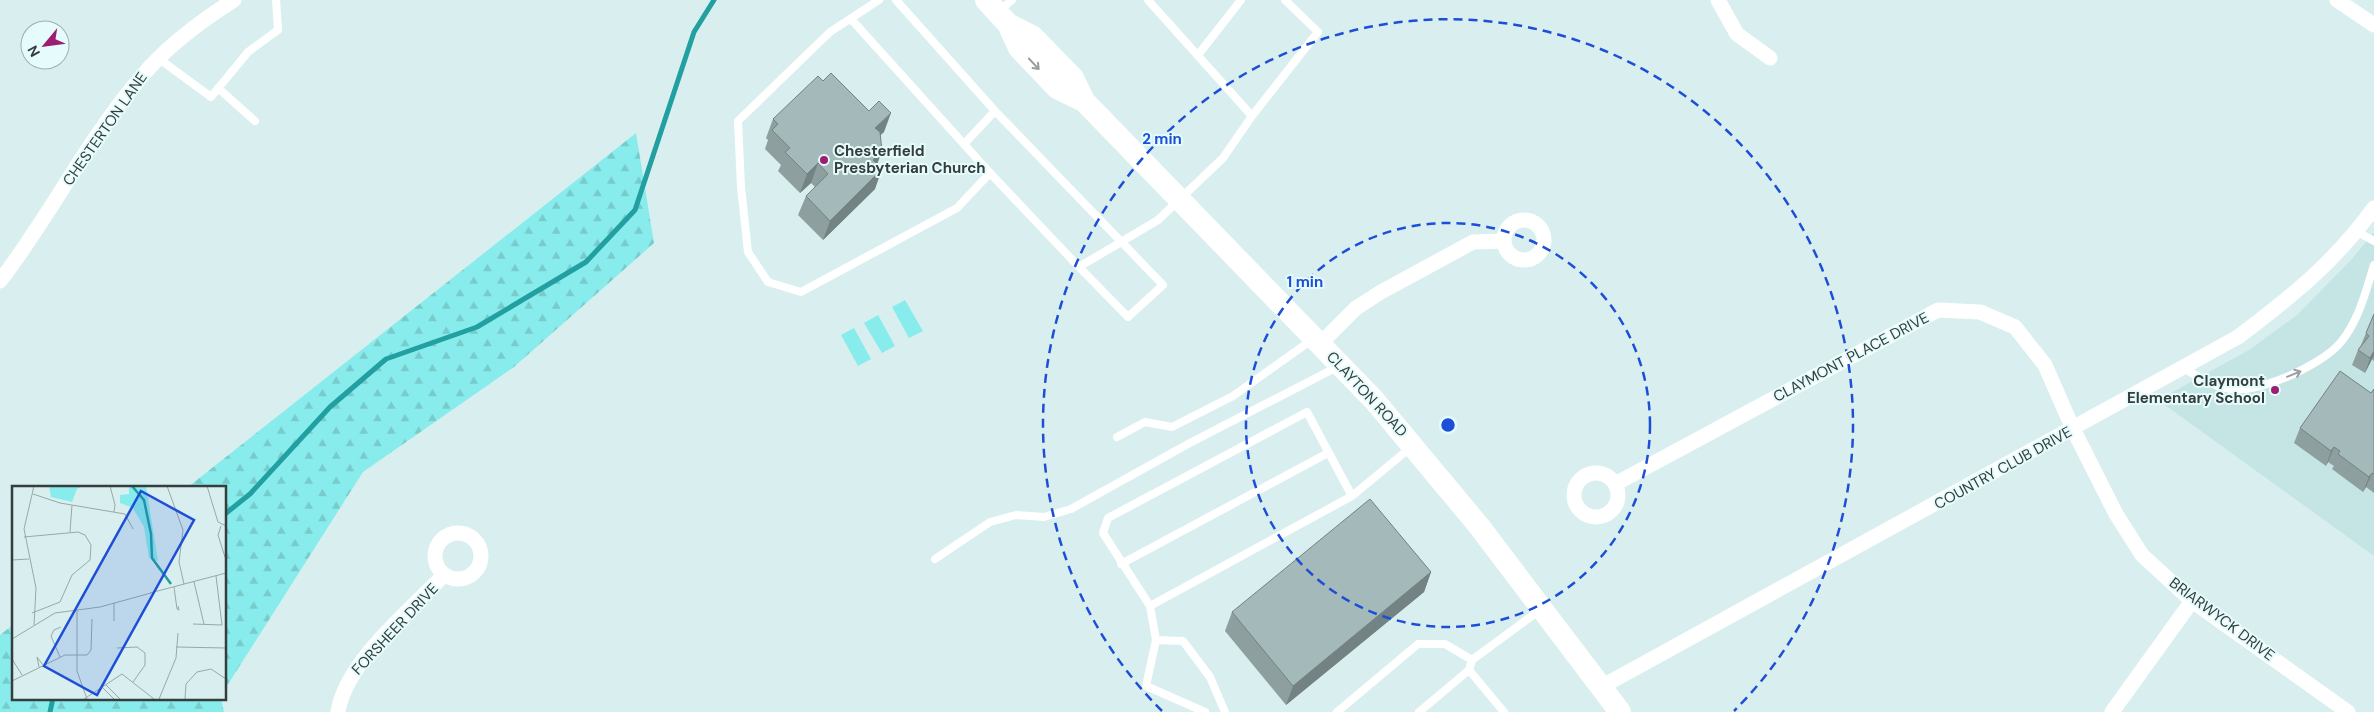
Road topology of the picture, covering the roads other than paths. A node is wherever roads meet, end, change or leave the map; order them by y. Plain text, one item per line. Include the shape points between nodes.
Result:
1 (234, 0) edge
2 (276, 0) edge
3 (879, 0) edge
4 (896, 0) edge
5 (1148, 0) edge
6 (1241, 0) edge
7 (1285, 0) edge
8 (1718, 0) edge
9 (2337, 0) edge
10 (1001, 9) edge
11 (851, 19) junction
12 (2374, 25) edge
13 (1198, 56) junction
14 (158, 58) junction
15 (1770, 58) dead end
16 (218, 88) junction
17 (995, 111) junction
18 (1252, 116) junction
19 (255, 121) dead end
20 (965, 144) junction
21 (990, 173) junction
22 (1179, 199) junction
23 (2374, 208) edge
24 (2356, 231) junction
25 (1123, 241) junction
26 (1504, 241) dead end
27 (2374, 241) edge
28 (2374, 265) edge
29 (1078, 267) junction
30 (0, 281) edge
31 (1317, 341) junction
32 (1341, 365) junction
33 (2183, 368) junction
34 (2073, 429) junction
35 (1117, 437) dead end
36 (1413, 445) junction
37 (1328, 453) junction
38 (1615, 484) dead end
39 (1352, 496) junction
40 (935, 559) dead end
41 (1121, 564) junction
42 (444, 575) dead end
43 (2192, 601) junction
44 (1150, 606) junction
45 (1543, 608) junction
46 (1156, 640) junction
47 (1472, 660) junction
48 (1469, 670) junction
49 (1601, 687) junction
50 (1502, 709) edge
51 (338, 712) edge
52 (1205, 712) edge
53 (1225, 712) edge
54 (1337, 712) edge
55 (1419, 712) edge
56 (1493, 712) edge
57 (1620, 712) edge
58 (2112, 712) edge
59 (2348, 712) edge

1 - 14 street, CHESTERTON LANE
2 - 16 lane via 278,30 248,52
3 - 11 lane
4 - 17 lane
5 - 13 lane
6 - 13 lane
7 - 18 lane via 1318,32
8 - 15 street via 1737,34
9 - 12 street
10 - 22 main road, CLAYTON ROAD via 1073,78 1084,101
11 - 20 lane
11 - 21 lane via 830,32 738,120 748,252 768,282 801,292 957,208
13 - 18 lane
14 - 16 lane via 211,97
14 - 30 street, CHESTERTON LANE via 116,110
16 - 19 lane
17 - 20 lane
17 - 25 lane
18 - 22 lane via 1223,158
20 - 21 lane
21 - 29 lane
22 - 25 lane via 1158,220
22 - 31 main road, CLAYTON ROAD
23 - 24 street, COUNTRY CLUB DRIVE
24 - 27 lane
24 - 33 street, COUNTRY CLUB DRIVE via 2304,287 2238,336
25 - 29 lane
25 - 29 lane via 1163,285 1128,317
26 - 31 street via 1473,242 1356,308
33 -> 28 lane via 2225,389 2257,388 2307,368 2341,342 2361,308
31 - 32 main road, CLAYTON ROAD
31 - 35 lane via 1234,396 1172,427 1145,422
32 - 36 main road, CLAYTON ROAD
32 - 40 lane via 1071,509 1044,516 1016,515 990,522
33 - 34 street, COUNTRY CLUB DRIVE
34 - 38 street, CLAYMONT PLACE DRIVE via 2045,365 2014,327 1980,312 1938,310
34 - 43 street, BRIARWYCK DRIVE via 2116,514 2142,555
34 - 49 street, COUNTRY CLUB DRIVE
36 - 39 lane
36 - 45 main road, CLAYTON ROAD
37 - 39 lane
37 - 41 lane
37 - 41 lane via 1307,412 1216,460 1108,518 1103,533
39 - 44 lane
41 - 44 lane
42 - 51 street, FORSHEER DRIVE via 361,661 341,696
43 - 58 street
43 - 59 street, BRIARWYCK DRIVE
44 - 46 lane
45 - 47 lane
45 - 49 main road, CLAYTON ROAD
46 - 52 lane via 1146,686
46 - 53 lane via 1183,641 1210,677
47 - 48 lane
47 - 54 lane via 1446,644 1418,644
48 - 50 lane
48 - 55 lane
49 - 57 main road, CLAYTON ROAD
50 - 56 lane

